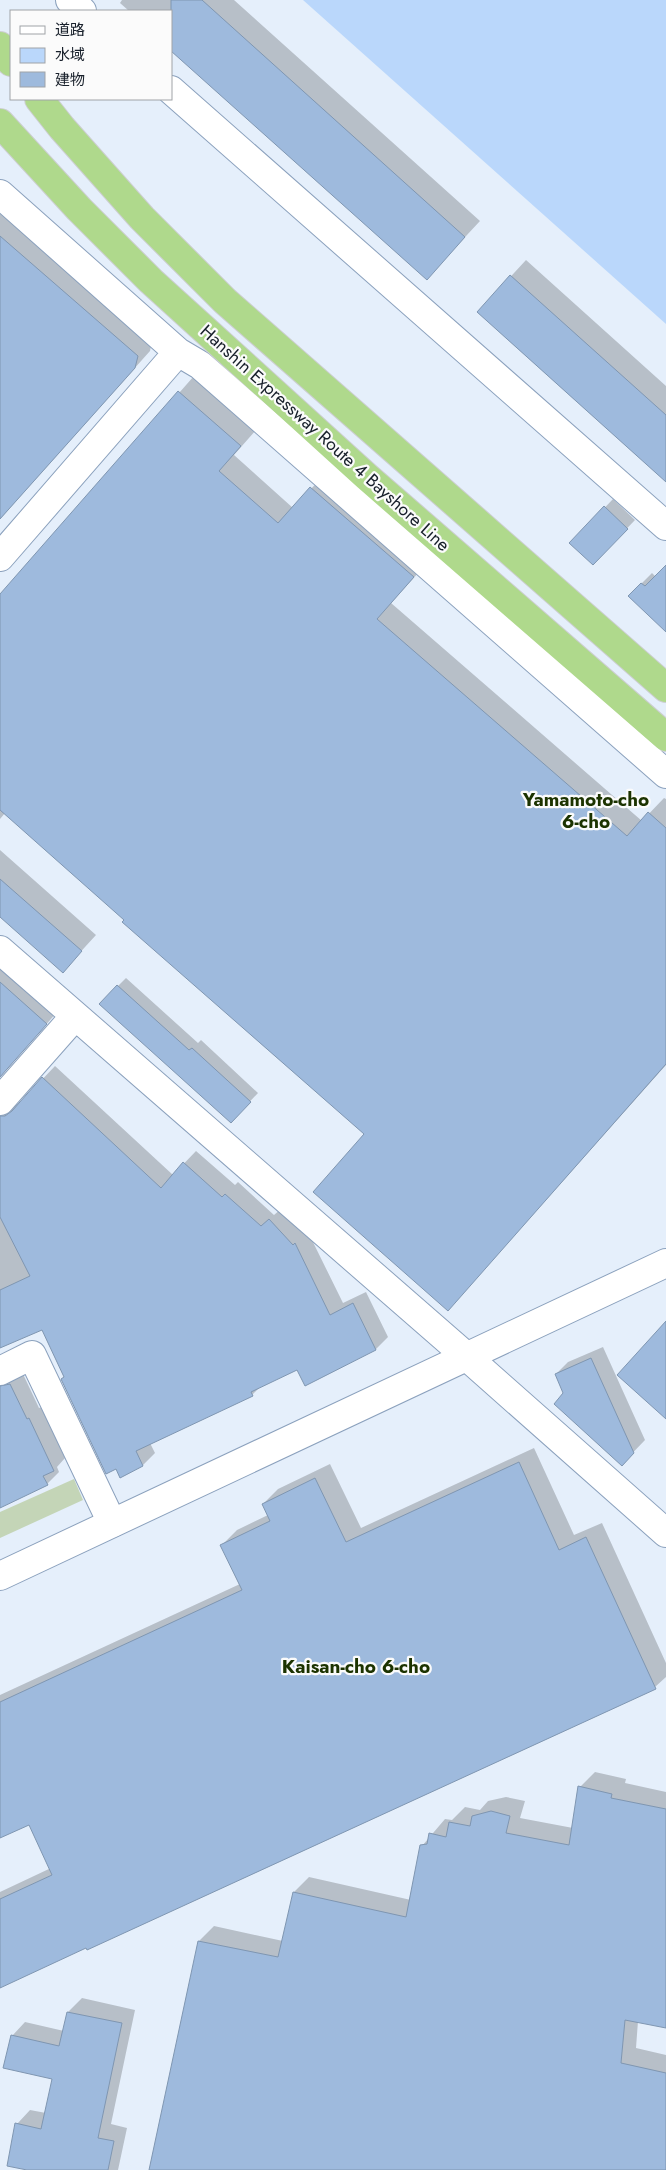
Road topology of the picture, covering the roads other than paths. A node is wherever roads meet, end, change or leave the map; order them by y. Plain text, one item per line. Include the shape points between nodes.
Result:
1 (70, 0) edge
2 (81, 10) edge
3 (0, 46) edge
4 (10, 61) edge
5 (172, 91) edge
6 (40, 100) edge
7 (0, 122) edge
8 (0, 194) edge
9 (178, 352) junction
10 (666, 526) edge
11 (0, 557) edge
12 (666, 688) edge
13 (666, 737) edge
14 (666, 774) edge
15 (0, 950) edge
16 (75, 1016) junction
17 (0, 1101) edge
18 (666, 1263) edge
19 (466, 1356) junction
20 (0, 1371) edge
21 (112, 1523) junction
22 (666, 1533) edge
23 (0, 1576) edge

1 - 2 street
3 - 4 highway
5 - 10 street
6 - 12 highway, Hanshin Expressway Route 4 Bayshore Line via 142,218 225,301
7 - 13 highway, Hanshin Expressway Route 4 Bayshore Line via 151,281 367,477
8 - 9 street
9 - 11 street
9 - 14 street via 200,366
15 - 16 street
16 - 17 street
16 - 19 street
18 - 19 street
19 - 21 street
19 - 22 street
20 - 21 street via 32,1355
21 - 23 street

